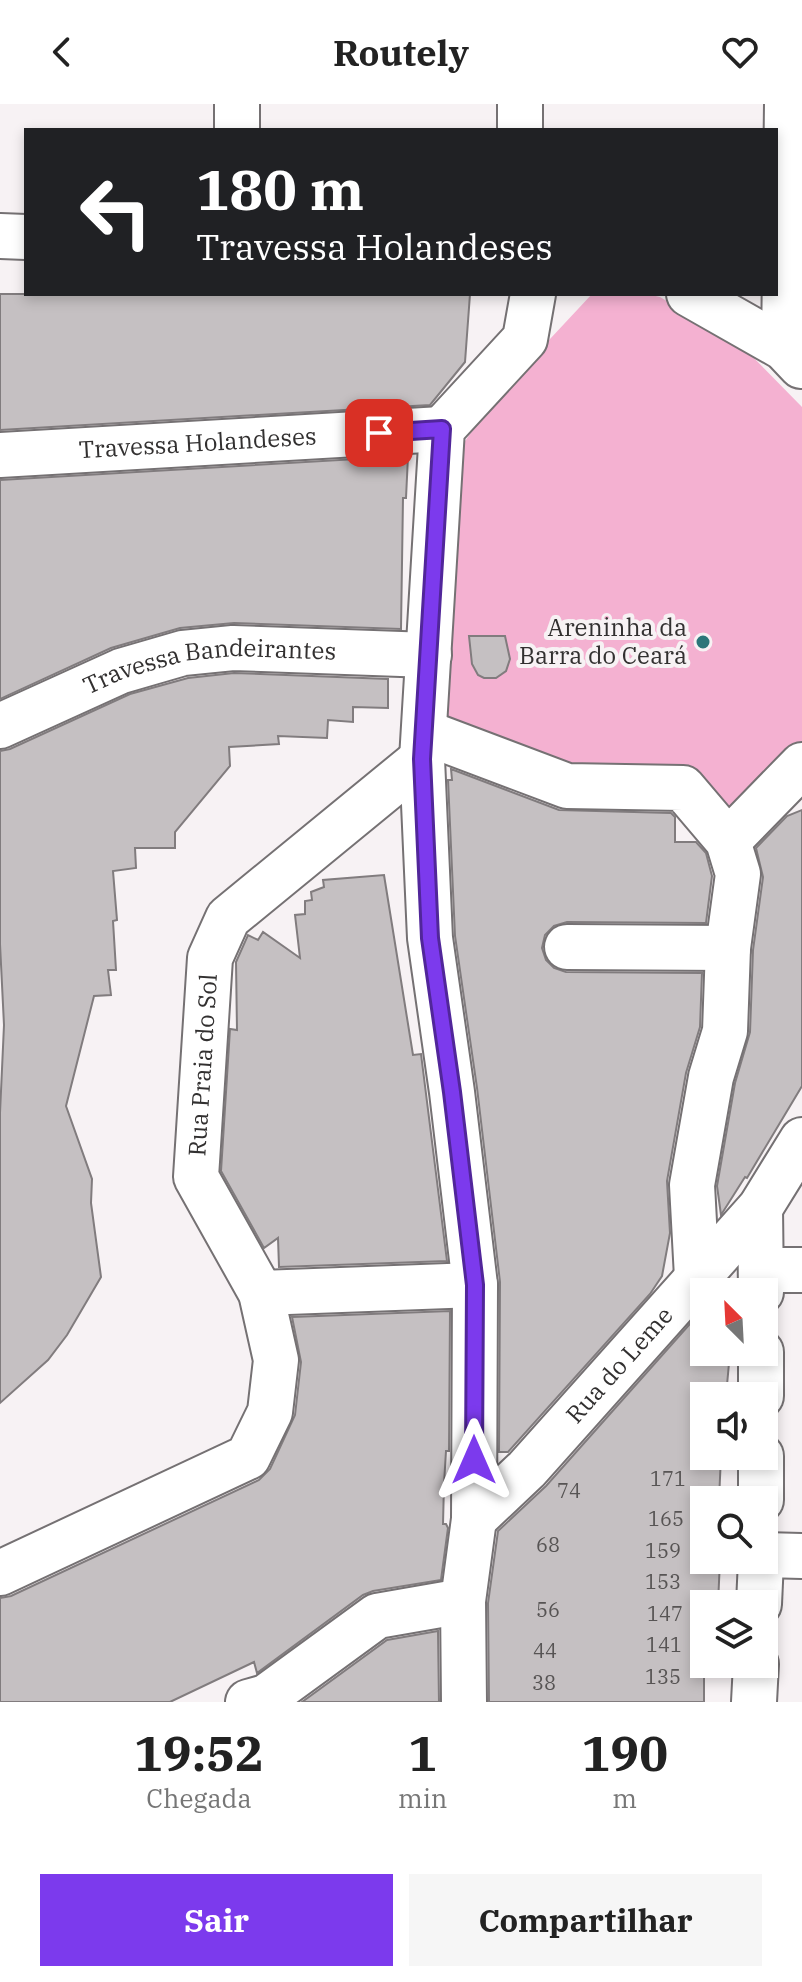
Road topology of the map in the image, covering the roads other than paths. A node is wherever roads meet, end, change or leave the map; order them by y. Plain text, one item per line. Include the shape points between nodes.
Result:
1 (237, 104) edge
2 (520, 104) edge
3 (787, 104) edge
4 (237, 128) edge
5 (520, 128) edge
6 (0, 236) edge
7 (24, 237) edge
8 (533, 296) edge
9 (692, 296) edge
10 (793, 358) edge
11 (442, 429) junction
12 (0, 455) edge
13 (429, 655) junction
14 (0, 726) edge
15 (423, 745) junction
16 (802, 765) edge
17 (728, 841) junction
18 (567, 947) dead end
19 (728, 948) junction
20 (802, 1140) edge
21 (760, 1208) junction
22 (697, 1277) junction
23 (774, 1277) edge
24 (475, 1285) junction
25 (261, 1293) junction
26 (474, 1519) junction
27 (802, 1556) edge
28 (778, 1557) edge
29 (0, 1573) edge
30 (463, 1601) junction
31 (755, 1678) edge
32 (248, 1702) edge
33 (464, 1702) edge
34 (754, 1702) edge

1 - 4 street
2 - 5 street
3 - 10 street
6 - 7 street
8 - 11 street via 525,339
9 - 10 street
11 - 12 street, Travessa Holandeses
11 - 13 street
13 - 14 street, Travessa Bandeirantes via 233,648 183,653 121,671
13 - 15 street
15 - 17 street via 567,786 683,788
15 - 24 street via 430,938
15 - 25 street, Rua Praia do Sol via 228,918 210,958 196,1177
16 - 17 street
17 - 19 street via 738,874
18 - 19 street
19 - 22 street via 725,1031 711,1077 692,1185
20 - 21 street, Rua do Leme
21 - 22 street, Rua do Leme
21 - 23 street
22 - 26 street, Rua do Leme via 527,1469
24 - 25 street
24 - 26 street
25 - 29 street, Rua Praia do Sol via 276,1360 270,1412 248,1457
26 - 30 street
27 - 28 street
30 - 32 street via 377,1616 266,1697
30 - 33 street
31 - 34 street

